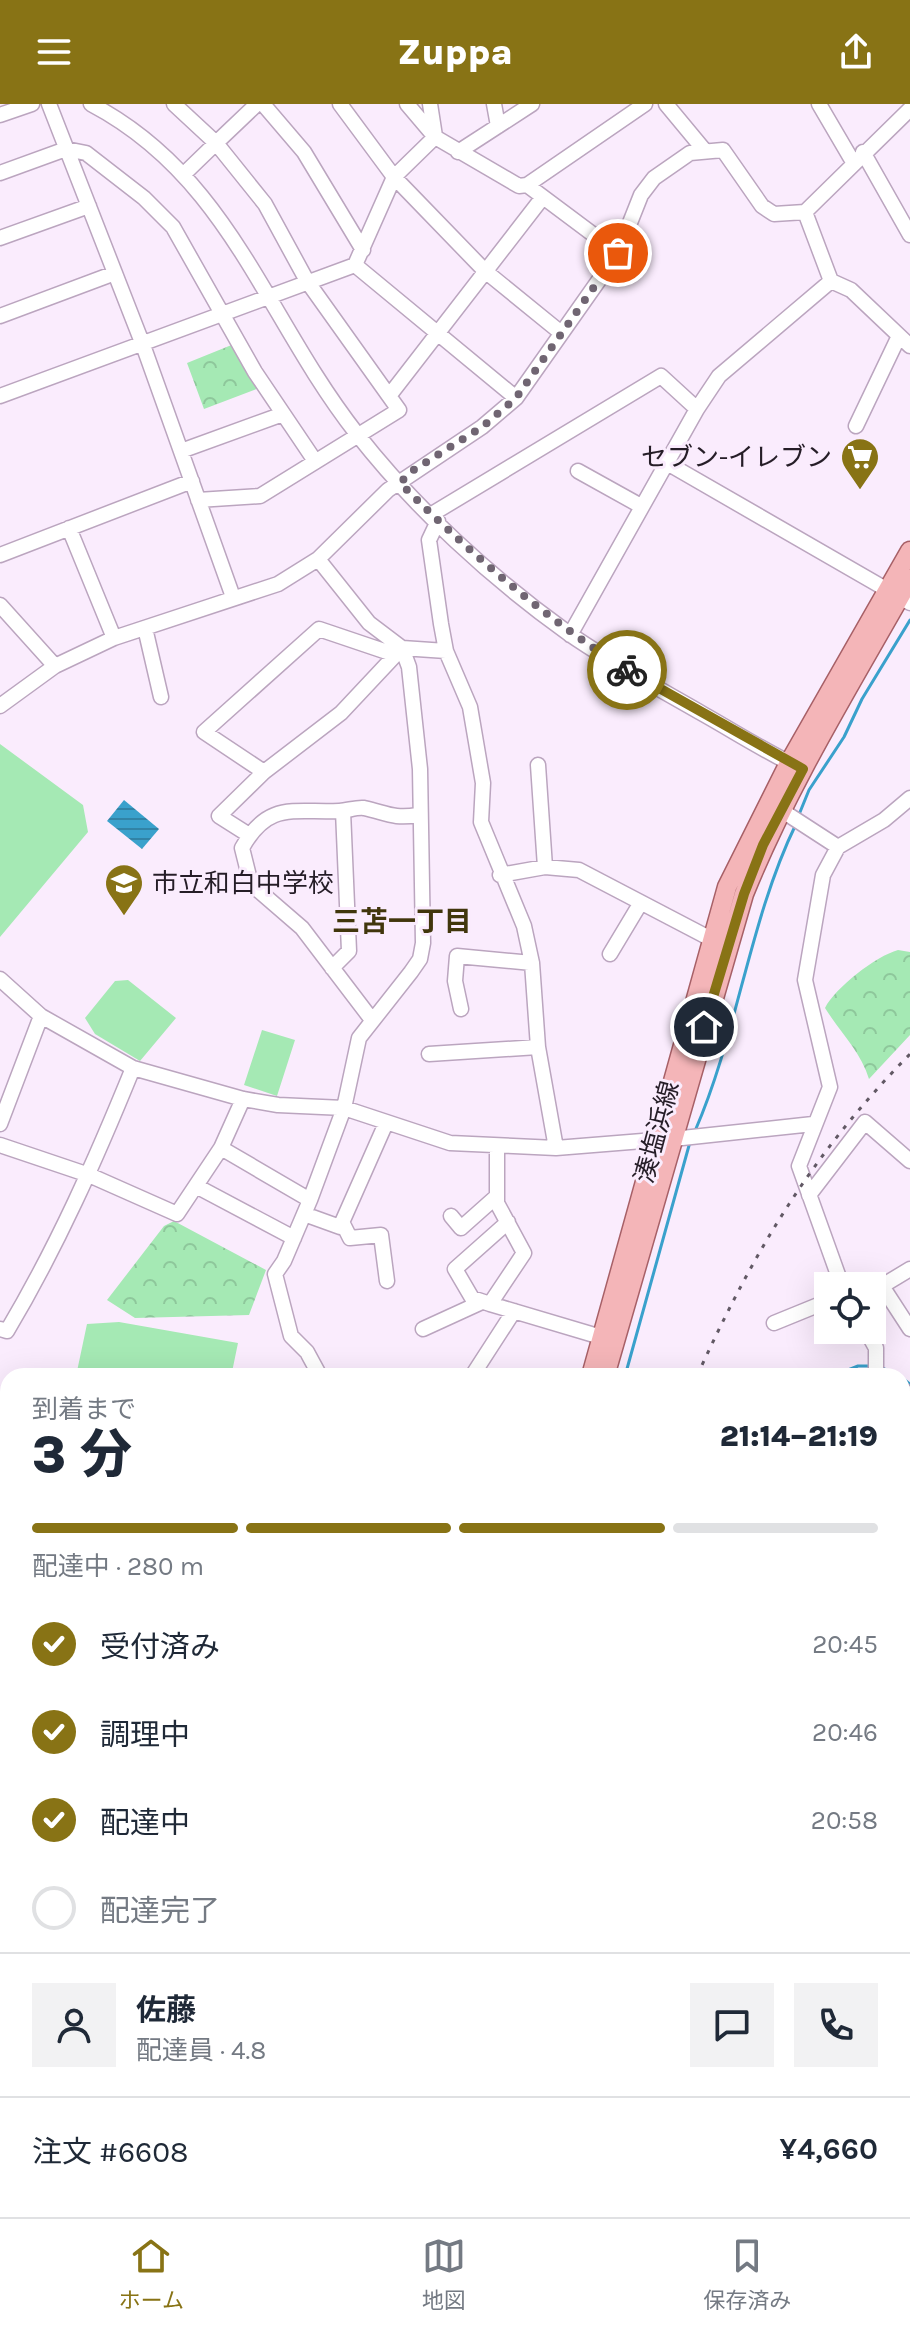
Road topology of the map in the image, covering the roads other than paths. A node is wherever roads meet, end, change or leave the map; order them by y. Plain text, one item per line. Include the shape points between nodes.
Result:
1 (32, 104) edge
2 (49, 104) edge
3 (91, 104) edge
4 (174, 104) edge
5 (260, 104) edge
6 (340, 104) edge
7 (407, 104) edge
8 (430, 104) edge
9 (494, 104) edge
10 (532, 104) edge
11 (645, 104) edge
12 (666, 104) edge
13 (819, 104) edge
14 (910, 109) edge
15 (0, 115) edge
16 (498, 126) junction
17 (435, 137) junction
18 (216, 143) junction
19 (66, 149) junction
20 (705, 151) junction
21 (458, 152) junction
22 (858, 157) junction
23 (0, 173) edge
24 (185, 173) junction
25 (394, 177) junction
26 (527, 185) junction
27 (543, 197) junction
28 (89, 206) junction
29 (805, 212) junction
30 (910, 235) edge
31 (0, 238) edge
32 (363, 250) junction
33 (618, 253) junction
34 (355, 265) junction
35 (485, 271) junction
36 (115, 273) junction
37 (307, 281) junction
38 (831, 281) junction
39 (266, 296) junction
40 (224, 313) junction
41 (0, 316) edge
42 (560, 332) junction
43 (438, 333) junction
44 (905, 341) edge
45 (143, 345) junction
46 (0, 396) edge
47 (389, 396) junction
48 (516, 398) junction
49 (697, 409) junction
50 (283, 414) junction
51 (856, 426) dead end
52 (358, 435) junction
53 (181, 451) junction
54 (315, 461) junction
55 (667, 463) junction
56 (578, 471) dead end
57 (192, 481) junction
58 (400, 483) junction
59 (198, 500) junction
60 (641, 506) junction
61 (435, 517) junction
62 (69, 528) junction
63 (910, 551) edge
64 (0, 555) edge
65 (318, 559) junction
66 (910, 579) edge
67 (899, 596) edge
68 (233, 597) junction
69 (0, 605) edge
70 (145, 628) junction
71 (570, 635) junction
72 (114, 638) junction
73 (446, 651) junction
74 (399, 652) junction
75 (55, 666) junction
76 (161, 697) dead end
77 (0, 706) edge
78 (538, 765) dead end
79 (796, 766) junction
80 (264, 772) junction
81 (910, 798) edge
82 (781, 810) junction
83 (343, 811) junction
84 (418, 815) junction
85 (249, 835) junction
86 (838, 847) junction
87 (545, 867) junction
88 (500, 875) junction
89 (640, 904) junction
90 (711, 939) junction
91 (610, 954) dead end
92 (532, 963) junction
93 (332, 968) junction
94 (0, 979) edge
95 (461, 1009) dead end
96 (41, 1016) junction
97 (372, 1020) junction
98 (538, 1047) junction
99 (429, 1054) dead end
100 (133, 1068) junction
101 (243, 1099) junction
102 (344, 1108) junction
103 (386, 1123) junction
104 (0, 1124) edge
105 (813, 1124) junction
106 (664, 1139) junction
107 (0, 1145) edge
108 (497, 1146) junction
109 (221, 1148) junction
110 (556, 1148) junction
111 (910, 1161) edge
112 (89, 1175) junction
113 (196, 1186) junction
114 (809, 1195) junction
115 (497, 1196) junction
116 (307, 1207) junction
117 (451, 1216) dead end
118 (342, 1222) junction
119 (508, 1222) junction
120 (294, 1238) junction
121 (910, 1269) edge
122 (837, 1272) edge
123 (387, 1281) dead end
124 (886, 1284) edge
125 (886, 1300) edge
126 (486, 1303) junction
127 (814, 1307) edge
128 (514, 1311) junction
129 (774, 1323) dead end
130 (0, 1329) edge
131 (423, 1329) dead end
132 (910, 1329) edge
133 (601, 1337) junction
134 (874, 1344) edge
135 (316, 1368) edge
136 (477, 1368) edge
137 (593, 1368) edge
138 (607, 1368) edge
139 (876, 1368) edge

1 - 15 street
2 - 19 street
3 - 24 street via 135,130
4 - 18 street
5 - 18 street
5 - 32 street via 304,152
6 - 25 street
7 - 17 street
8 - 17 street
9 - 16 street
10 - 16 street
11 - 26 street
12 - 20 street
13 - 22 street
14 - 22 street
16 - 21 street
17 - 21 street
17 - 25 street
18 - 24 street
18 - 37 street via 265,204
19 - 23 street
19 - 28 street
19 - 40 street via 86,153 173,227
20 - 29 street via 723,150 762,206 774,214
20 - 33 street via 690,153 654,178 641,195
21 - 26 street via 519,186
22 - 29 street
22 - 30 street
24 - 39 street via 231,233
25 - 32 street
25 - 35 street
26 - 27 street
27 - 33 street
27 - 35 street
28 - 31 street
28 - 36 street
29 - 38 street
32 - 34 street
33 - 42 street
34 - 37 street
34 - 43 street
35 - 42 street
35 - 43 street
36 - 41 street
36 - 45 street
37 - 39 street
37 - 47 street
38 - 44 street via 851,290
38 - 49 street via 719,376
39 - 40 street
39 - 52 street
40 - 45 street
40 - 50 street
42 - 48 street
43 - 47 street
43 - 48 street
44 - 51 street
45 - 46 street
45 - 53 street
47 - 52 street via 399,410
48 - 58 street
49 - 55 street
49 - 61 street via 661,376
50 - 53 street
50 - 54 street
52 - 54 street
52 - 58 street
53 - 57 street
54 - 59 street via 260,496
55 - 60 street
55 - 67 street
56 - 60 street
57 - 59 street
57 - 62 street
58 - 61 street
58 - 65 street
59 - 68 street
60 - 71 street
61 - 71 street via 505,584
61 - 73 street via 429,540
62 - 64 street
62 - 72 street
63 - 67 main road, 湊塩浜線
65 - 68 street via 278,584
65 - 74 street
66 - 67 main road, 湊塩浜線
67 - 79 main road, 湊塩浜線
68 - 70 street
69 - 75 street
70 - 72 street
70 - 76 street
71 - 79 street
72 - 75 street
73 - 74 street
73 - 88 street via 470,707 483,783 481,822
74 - 80 street via 341,713
74 - 80 street via 319,629 204,732
74 - 84 street via 416,715
75 - 77 street
78 - 87 street
79 - 82 main road, 湊塩浜線
79 - 90 main road, 湊塩浜線 via 749,837
80 - 85 street via 219,816
81 - 86 street
82 - 86 street
82 - 106 main road, 湊塩浜線 via 744,894
83 - 84 street via 361,807 395,819
83 - 85 street via 289,811 255,825
83 - 93 street via 349,951
84 - 97 street via 424,911 420,959
85 - 93 street via 242,848 251,884 302,928
86 - 105 street via 823,875 805,980 830,1087
87 - 88 street
87 - 89 street via 579,870
88 - 92 street via 524,926
89 - 90 street
89 - 91 street
90 - 106 main road, 湊塩浜線
92 - 95 street via 457,956
92 - 98 street
93 - 97 street
94 - 96 street
96 - 100 street
96 - 104 street
97 - 102 street via 359,1038
98 - 99 street
98 - 110 street
100 - 101 street
100 - 112 street
101 - 102 street
101 - 109 street
102 - 103 street
102 - 116 street
103 - 108 street via 433,1140
103 - 118 street
105 - 106 street
105 - 114 street via 799,1166
106 - 110 street
106 - 133 main road, 湊塩浜線
106 - 138 main road, 湊塩浜線
107 - 112 street
108 - 110 street
108 - 115 street
109 - 113 street
109 - 116 street
111 - 114 street via 865,1122
112 - 113 street via 177,1214
112 - 130 street via 43,1271 7,1331
113 - 120 street
114 - 122 street
115 - 117 street via 461,1228
115 - 119 street
116 - 118 street via 340,1227
116 - 120 street
118 - 123 street via 350,1238 381,1235
119 - 126 street via 524,1253
119 - 126 street via 455,1269 472,1298
120 - 135 street via 275,1274 291,1336
121 - 124 street
125 - 132 street
126 - 128 street
126 - 131 street
127 - 129 street
128 - 133 street
128 - 136 street
133 - 137 main road, 湊塩浜線
134 - 139 street

